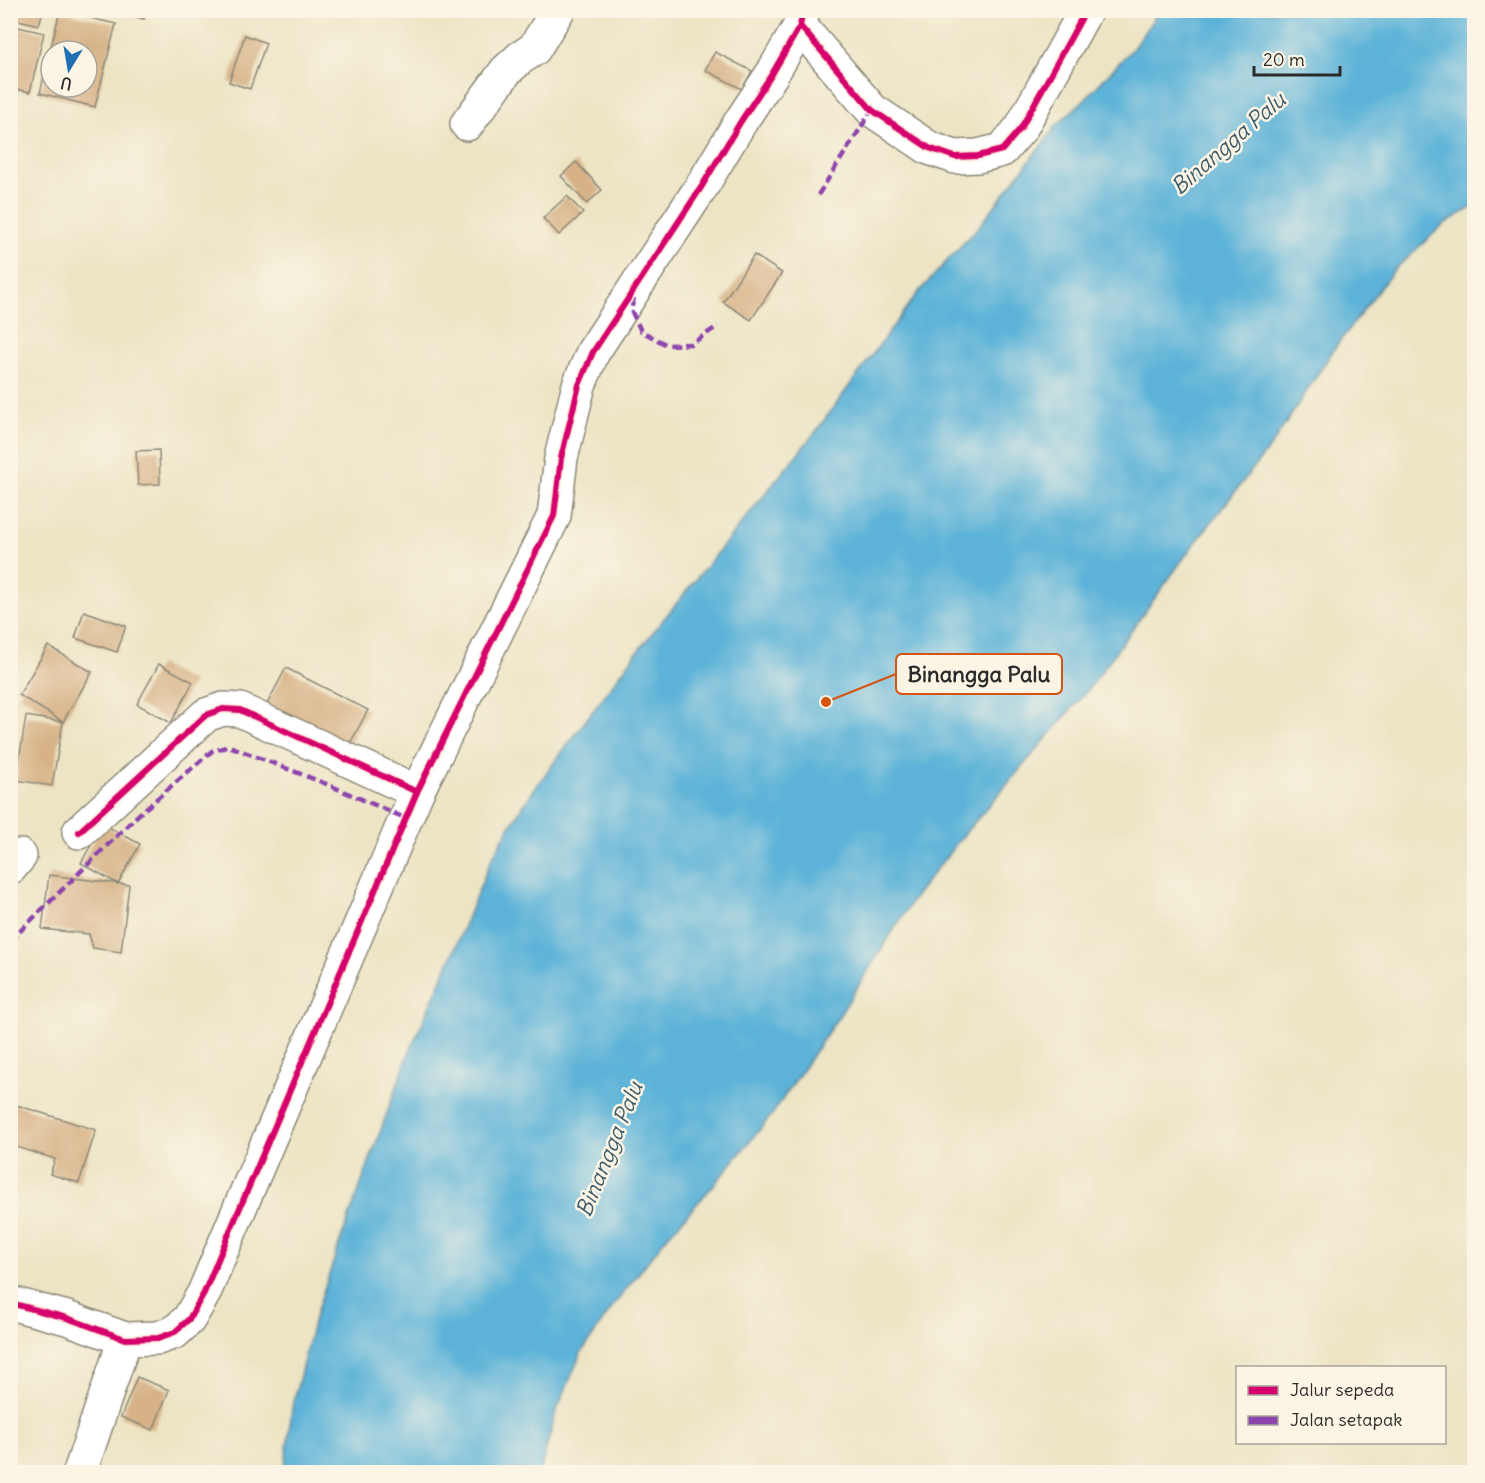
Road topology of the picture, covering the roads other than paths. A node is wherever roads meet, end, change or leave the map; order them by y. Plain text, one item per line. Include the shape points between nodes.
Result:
1 (558, 10) edge
2 (1086, 10) edge
3 (802, 18) edge
4 (466, 124) dead end
5 (417, 792) junction
6 (79, 832) dead end
7 (10, 1303) edge
8 (125, 1339) junction
9 (80, 1473) edge

1 - 4 street via 534,49 506,71
2 - 3 street via 1021,128 1002,150 955,157 929,148 872,110
3 - 5 street via 702,186 593,352 579,384 561,458 555,516
5 - 6 street via 240,710 223,709 206,715
5 - 8 street via 204,1293 189,1319 175,1332 158,1338
7 - 8 street
8 - 9 street

